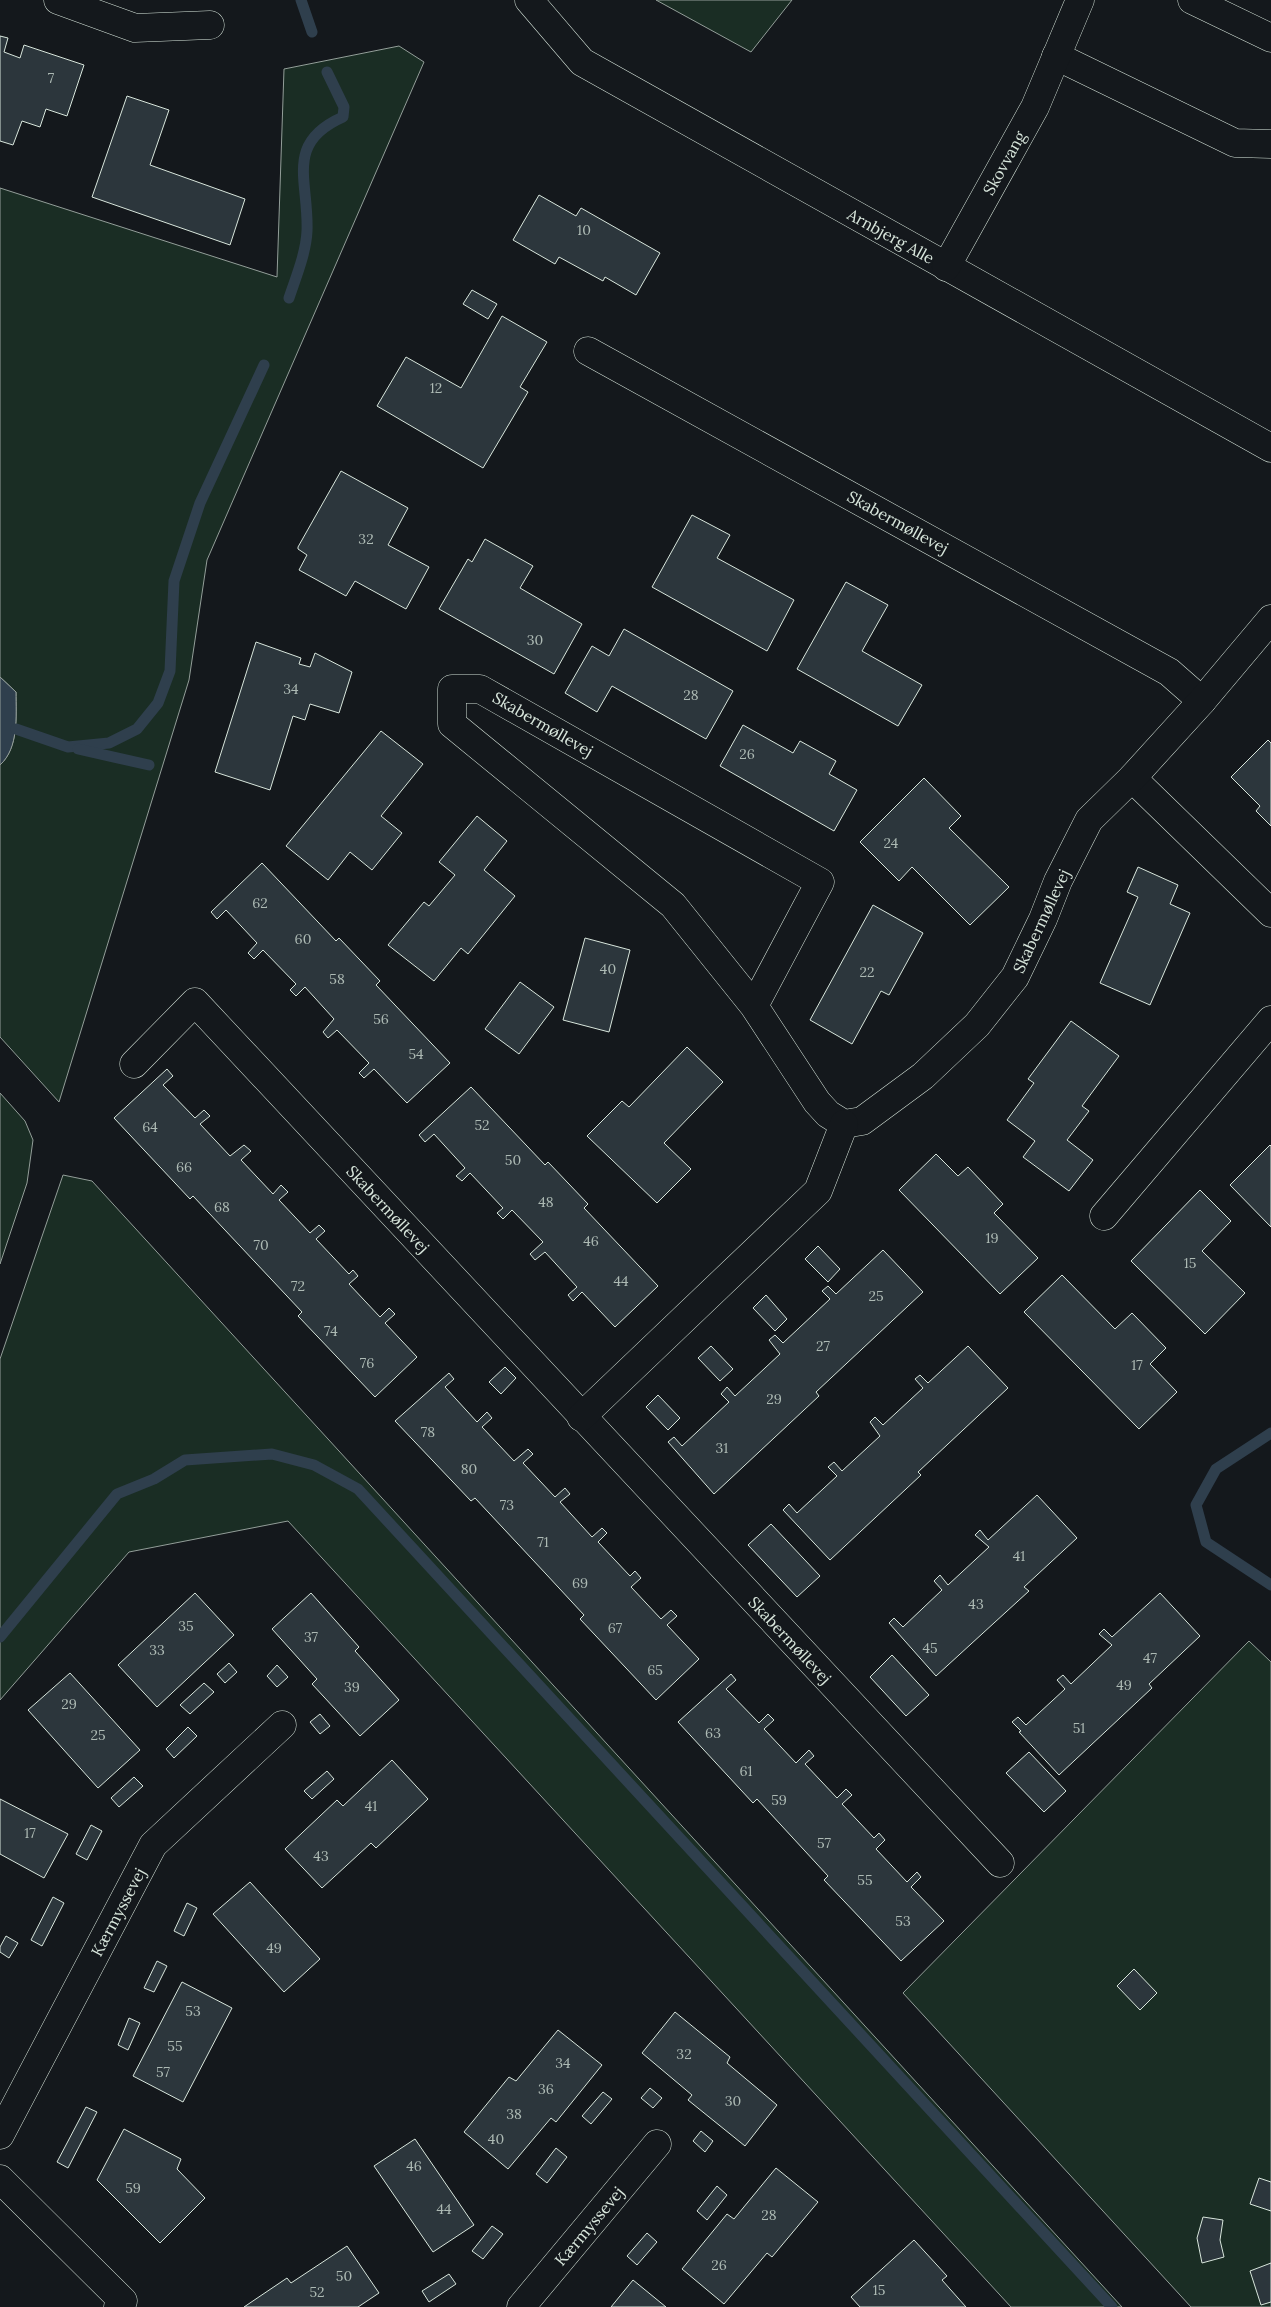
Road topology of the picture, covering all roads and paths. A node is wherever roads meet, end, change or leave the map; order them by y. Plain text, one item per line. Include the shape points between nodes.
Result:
1 (58, 0) edge
2 (529, 0) edge
3 (1080, 0) edge
4 (1192, 0) edge
5 (210, 25) dead end
6 (1271, 38) edge
7 (1056, 56) junction
8 (1271, 144) edge
9 (946, 267) junction
10 (588, 351) dead end
11 (1271, 448) edge
12 (1271, 619) edge
13 (1202, 701) junction
14 (1132, 778) junction
15 (1271, 913) edge
16 (754, 1006) junction
17 (1271, 1020) edge
18 (134, 1064) dead end
19 (844, 1124) junction
20 (1104, 1216) dead end
21 (581, 1417) junction
22 (282, 1725) dead end
23 (1000, 1863) dead end
24 (0, 2135) edge
25 (657, 2144) dead end
26 (0, 2179) edge
27 (123, 2305) edge
28 (521, 2307) edge

1 - 5 street via 135,28
2 - 9 street, Arnbjerg Alle via 582,62
3 - 7 street, Skovvang
4 - 6 street
7 - 8 street via 1235,144
7 - 9 street, Skovvang via 1036,106
9 - 11 street, Arnbjerg Alle
10 - 13 street, Skabermøllevej via 1169,672
12 - 13 street, Skabermøllevej
13 - 14 street, Skabermøllevej
14 - 15 street
14 - 19 street, Skabermøllevej via 1090,820 1015,977 977,1025 923,1076 862,1121
16 - 16 street, Skabermøllevej via 673,905 452,724 452,690 480,689 820,882
16 - 19 street, Skabermøllevej via 816,1102
17 - 20 street
18 - 21 street, Skabermøllevej via 195,1002
19 - 21 street via 818,1191
21 - 23 street, Skabermøllevej
22 - 24 street, Kærmyssevej via 153,1845
25 - 28 street, Kærmyssevej
26 - 27 street

